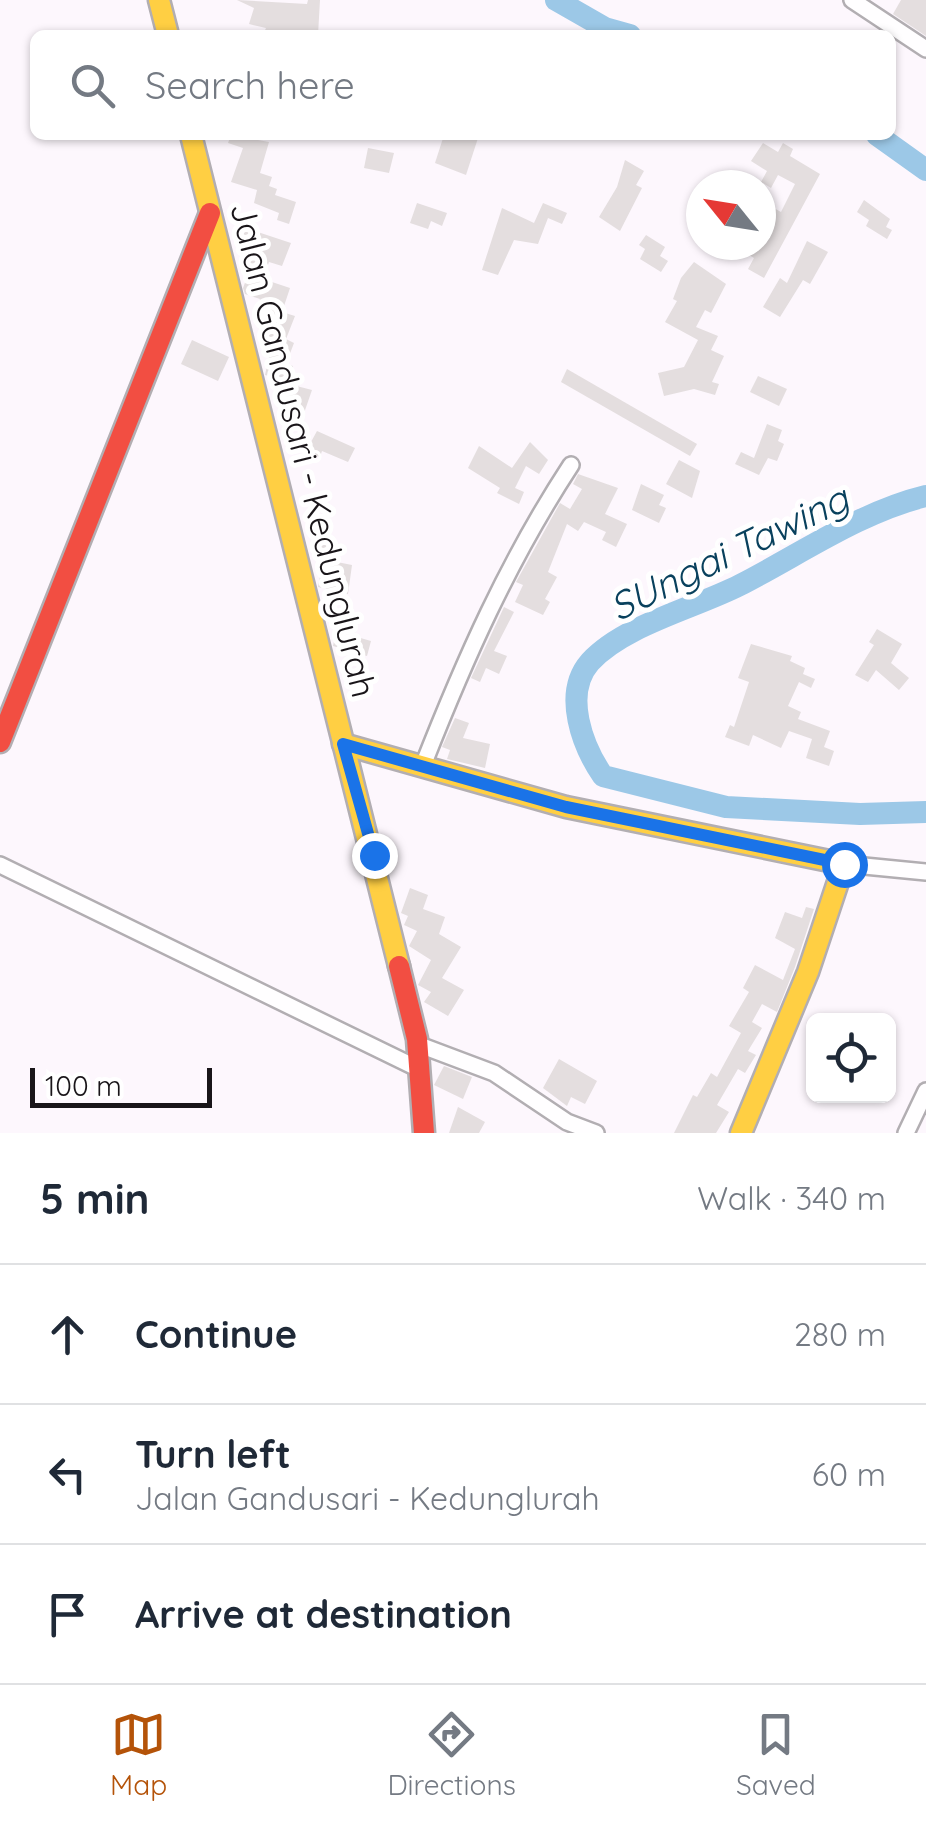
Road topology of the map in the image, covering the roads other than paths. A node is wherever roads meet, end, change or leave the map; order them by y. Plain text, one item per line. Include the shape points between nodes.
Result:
1 (159, 0) edge
2 (852, 0) edge
3 (167, 30) edge
4 (926, 49) edge
5 (192, 140) edge
6 (210, 213) junction
7 (571, 465) dead end
8 (0, 742) edge
9 (343, 744) junction
10 (422, 768) junction
11 (844, 864) junction
12 (0, 865) edge
13 (926, 872) edge
14 (417, 1044) junction
15 (419, 1069) junction
16 (926, 1091) edge
17 (424, 1133) edge
18 (596, 1133) edge
19 (741, 1133) edge
20 (906, 1133) edge

1 - 3 street
2 - 4 street
5 - 6 street, Jalan Gandusari - Kedunglurah
6 - 8 street
6 - 9 street, Jalan Gandusari - Kedunglurah
7 - 10 street via 481,622
9 - 10 street
9 - 14 street, Jalan Gandusari - Kedunglurah
10 - 11 street via 566,807
11 - 13 street
11 - 19 street
12 - 15 street
14 - 15 street, Jalan Gandusari - Kedunglurah
14 - 18 street via 494,1072 567,1122
15 - 17 street, Jalan Gandusari - Kedunglurah
16 - 20 street

